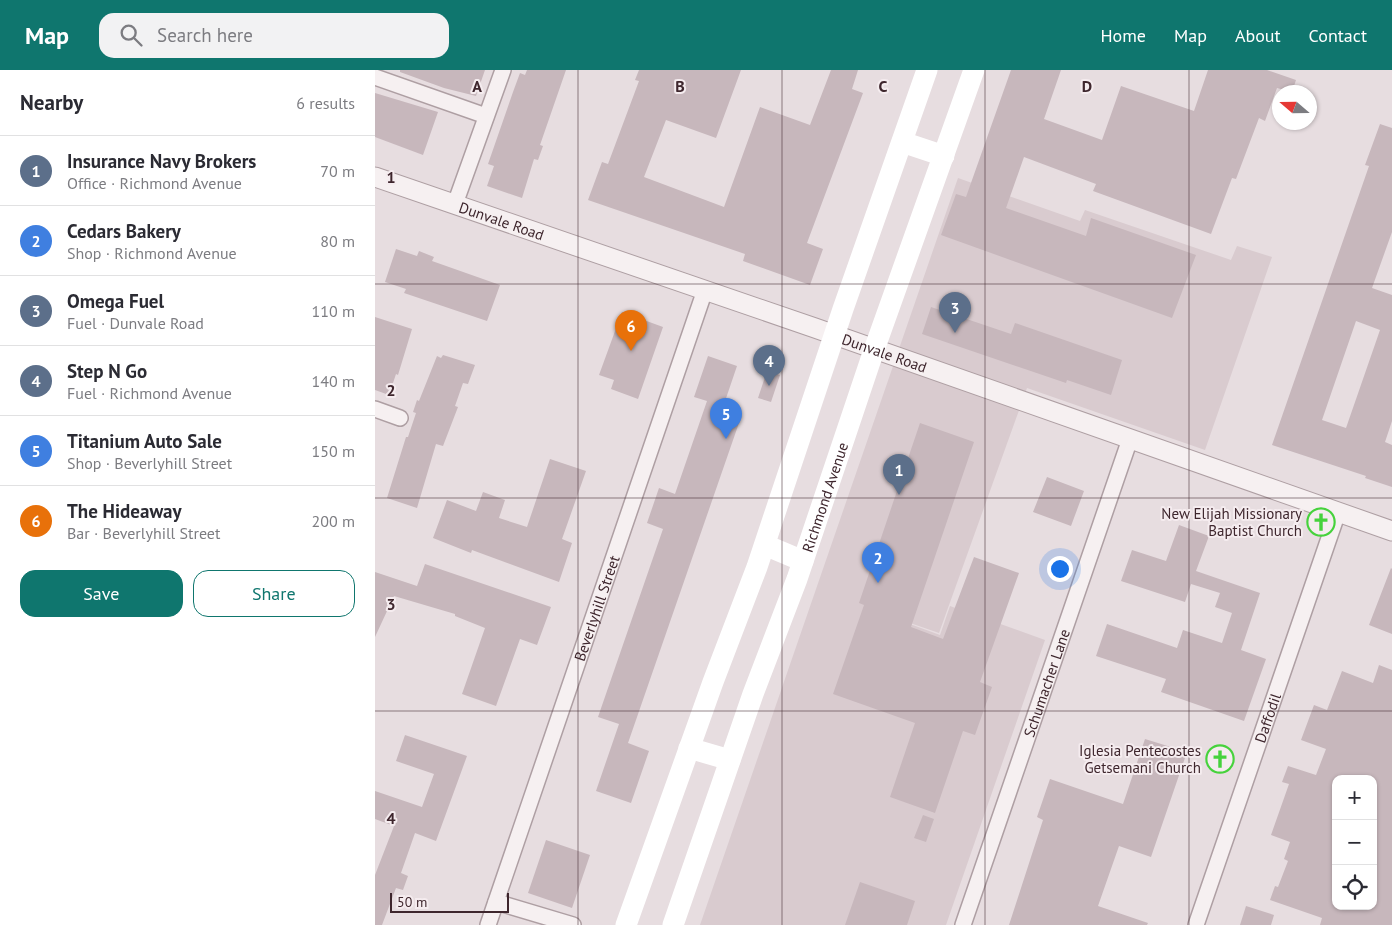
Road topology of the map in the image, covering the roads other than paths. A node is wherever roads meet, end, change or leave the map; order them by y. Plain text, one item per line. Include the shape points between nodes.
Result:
1 (503, 70) edge
2 (927, 70) edge
3 (974, 70) edge
4 (375, 77) edge
5 (486, 116) junction
6 (902, 142) junction
7 (943, 156) junction
8 (375, 177) edge
9 (455, 204) junction
10 (705, 290) junction
11 (835, 335) junction
12 (874, 350) junction
13 (375, 409) edge
14 (400, 418) dead end
15 (1130, 439) junction
16 (1338, 512) junction
17 (1392, 531) edge
18 (765, 545) junction
19 (803, 561) junction
20 (689, 748) junction
21 (730, 760) junction
22 (496, 902) junction
23 (489, 925) edge
24 (573, 925) edge
25 (626, 925) edge
26 (673, 925) edge
27 (963, 925) edge
28 (1196, 925) edge

1 - 5 street
2 - 6 main road
3 - 7 main road, Richmond Avenue
4 - 5 street
5 - 9 street
6 - 7 main road
6 - 11 main road
7 - 12 main road, Richmond Avenue
8 - 9 street, Dunvale Road
9 - 10 street, Dunvale Road
10 - 11 street, Dunvale Road
10 - 22 street, Beverlyhill Street
11 - 12 street, Dunvale Road
11 - 18 main road
12 - 15 street, Dunvale Road
12 - 19 main road, Richmond Avenue
13 - 14 street
15 - 16 street, Dunvale Road
15 - 27 street, Schumacher Lane
16 - 17 street, Dunvale Road
16 - 28 street, Daffodil
18 - 19 main road
18 - 20 main road
19 - 21 main road, Richmond Avenue
20 - 21 main road
20 - 25 main road
21 - 26 main road, Richmond Avenue
22 - 23 street, Beverlyhill Street
22 - 24 street

